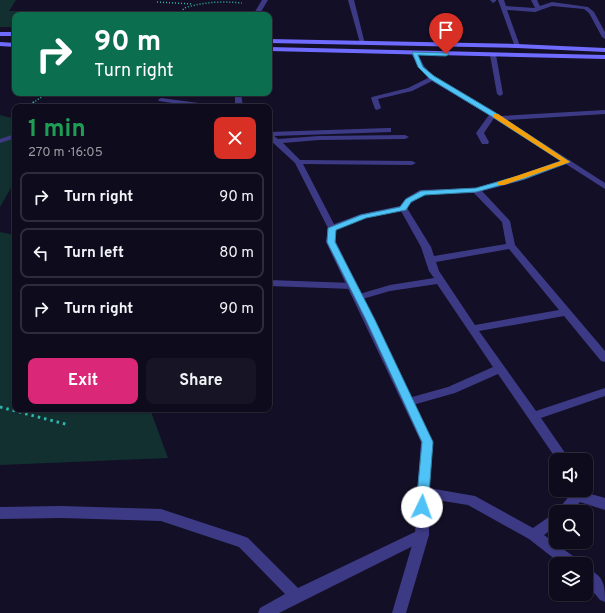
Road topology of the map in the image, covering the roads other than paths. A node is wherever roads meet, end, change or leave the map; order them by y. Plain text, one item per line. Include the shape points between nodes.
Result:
1 (265, 0) edge
2 (351, 0) edge
3 (501, 0) edge
4 (534, 0) edge
5 (505, 8) junction
6 (539, 9) junction
7 (258, 12) edge
8 (0, 34) edge
9 (12, 34) edge
10 (605, 37) edge
11 (272, 41) edge
12 (363, 43) junction
13 (0, 44) edge
14 (12, 45) edge
15 (517, 46) junction
16 (272, 49) edge
17 (605, 50) edge
18 (414, 53) junction
19 (493, 55) junction
20 (605, 57) edge
21 (432, 78) junction
22 (500, 94) dead end
23 (161, 100) dead end
24 (191, 104) edge
25 (377, 108) dead end
26 (605, 112) edge
27 (496, 116) junction
28 (388, 130) dead end
29 (12, 137) edge
30 (272, 137) edge
31 (405, 138) dead end
32 (0, 141) edge
33 (485, 142) dead end
34 (298, 162) junction
35 (567, 162) junction
36 (412, 163) dead end
37 (605, 187) edge
38 (476, 190) junction
39 (403, 208) junction
40 (332, 228) junction
41 (511, 246) junction
42 (430, 260) junction
43 (440, 280) junction
44 (272, 283) edge
45 (352, 286) junction
46 (359, 297) junction
47 (565, 312) junction
48 (472, 330) junction
49 (605, 358) edge
50 (500, 369) junction
51 (605, 392) edge
52 (409, 402) junction
53 (534, 416) junction
54 (559, 453) edge
55 (423, 493) junction
56 (575, 497) edge
57 (588, 497) edge
58 (605, 504) edge
59 (569, 505) edge
60 (0, 513) edge
61 (549, 524) edge
62 (422, 535) junction
63 (534, 536) junction
64 (562, 557) edge
65 (593, 580) edge
66 (605, 595) edge
67 (296, 596) junction
68 (266, 613) edge
69 (399, 613) edge

1 - 7 street
2 - 12 street
3 - 5 street
4 - 6 street
5 - 6 street
5 - 15 street
6 - 10 street via 552,4 586,8
8 - 9 street
11 - 12 street
12 - 15 street
13 - 14 street
15 - 17 street
16 - 18 street
18 - 19 street
18 - 21 street via 421,67
19 - 20 street
19 - 22 street
21 - 25 street via 410,90 374,98
21 - 27 street
23 - 24 street
26 - 27 street
27 - 33 street via 480,133
27 - 35 street
28 - 30 street
29 - 32 street
30 - 31 street
30 - 34 street
34 - 36 street
34 - 40 street
35 - 37 street
35 - 38 street
38 - 39 street via 424,192 408,201
38 - 41 street via 506,222
39 - 40 street via 364,216
39 - 42 street via 426,247
40 - 45 street via 331,242
41 - 42 street
41 - 47 street
42 - 43 street
43 - 46 street via 390,288
43 - 48 street
44 - 45 street
45 - 46 street
46 - 52 street
47 - 48 street
47 - 49 street
48 - 50 street
50 - 52 street via 451,390
50 - 53 street
51 - 53 street
52 - 55 street via 427,442
53 - 54 street
55 - 62 street
55 - 63 street via 470,500
56 - 59 street
57 - 58 street
60 - 67 street via 161,515 243,542
61 - 63 street
62 - 67 street
62 - 69 street
63 - 64 street
65 - 66 street
67 - 68 street

